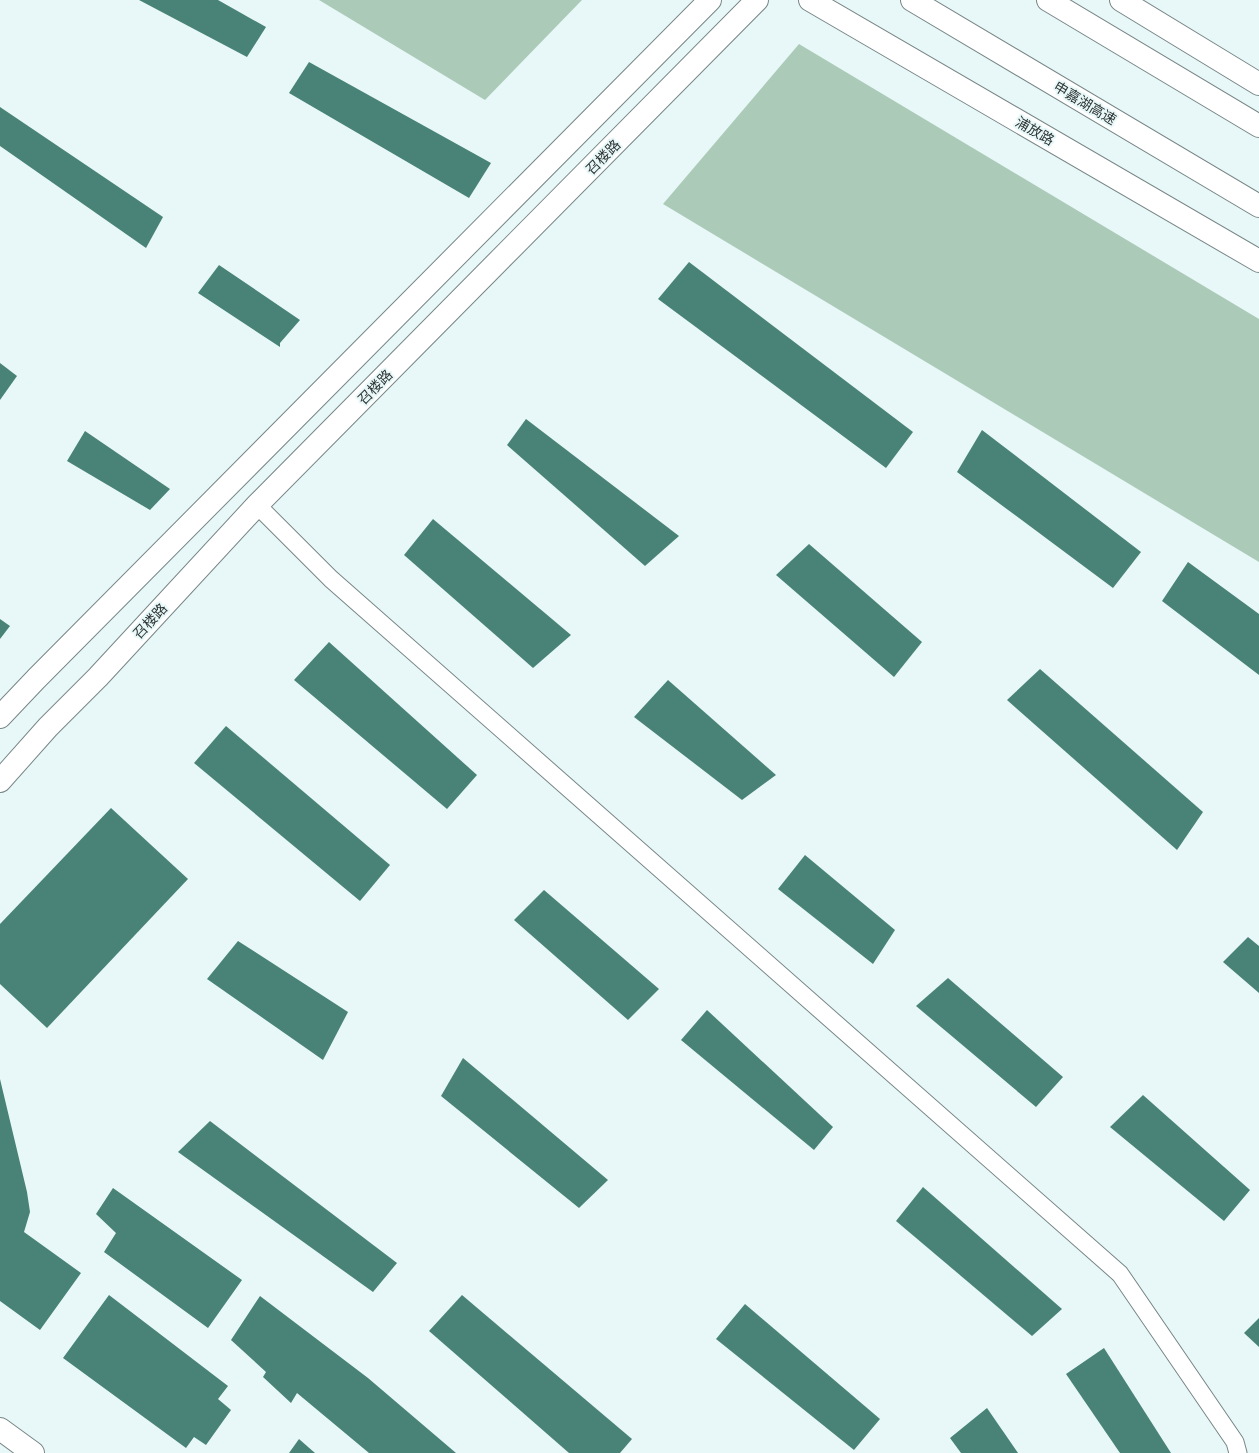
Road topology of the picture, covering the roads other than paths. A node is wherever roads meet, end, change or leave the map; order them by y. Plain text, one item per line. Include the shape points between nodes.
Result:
1 (710, 0) edge
2 (757, 0) edge
3 (810, 0) edge
4 (912, 0) edge
5 (1048, 0) edge
6 (1121, 0) edge
7 (1259, 84) edge
8 (1259, 126) edge
9 (1259, 206) edge
10 (1259, 261) edge
11 (258, 505) junction
12 (0, 717) edge
13 (0, 781) edge
14 (0, 1429) edge
15 (33, 1453) edge
16 (1238, 1453) edge

1 - 12 main road
2 - 11 main road, 召楼路
3 - 10 main road, 浦放路
4 - 9 main road, 申嘉湖高速
5 - 8 main road
6 - 7 main road
11 - 13 main road, 召楼路
11 - 16 lane via 331,579 1120,1274 1235,1442
14 - 15 main road

